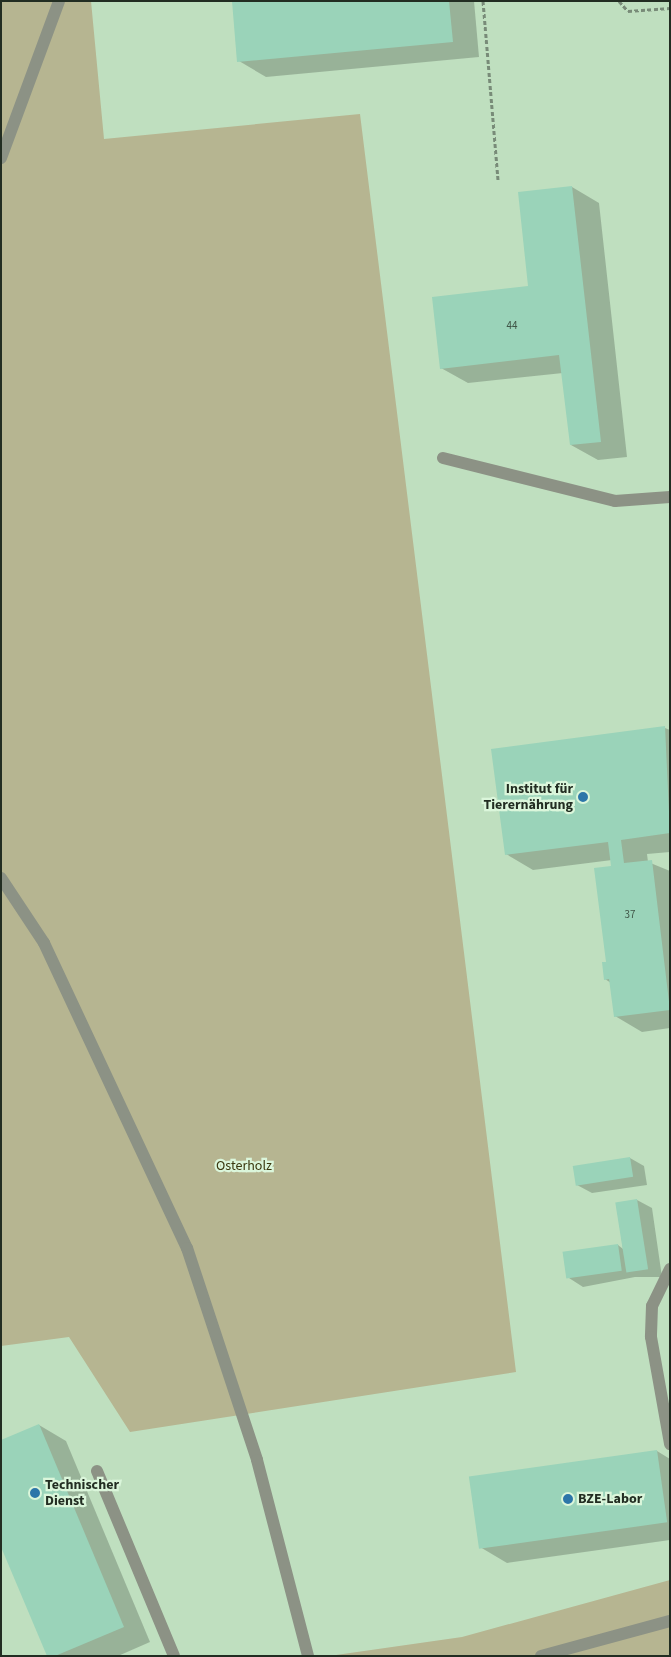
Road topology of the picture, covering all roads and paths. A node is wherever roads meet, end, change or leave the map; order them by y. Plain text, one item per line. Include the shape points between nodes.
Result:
1 (59, 1) edge
2 (483, 1) edge
3 (619, 1) edge
4 (670, 8) edge
5 (1, 158) edge
6 (498, 181) dead end
7 (443, 458) dead end
8 (670, 497) edge
9 (1, 878) edge
10 (670, 1269) edge
11 (670, 1444) edge
12 (97, 1471) dead end
13 (670, 1621) edge
14 (174, 1656) edge
15 (308, 1656) edge
16 (541, 1656) edge

1 - 5 lane
2 - 6 path
3 - 4 path via 628,11
7 - 8 lane via 615,501
9 - 15 lane via 44,944 187,1248 257,1460
10 - 11 lane via 652,1306 651,1337
12 - 14 lane
13 - 16 lane

